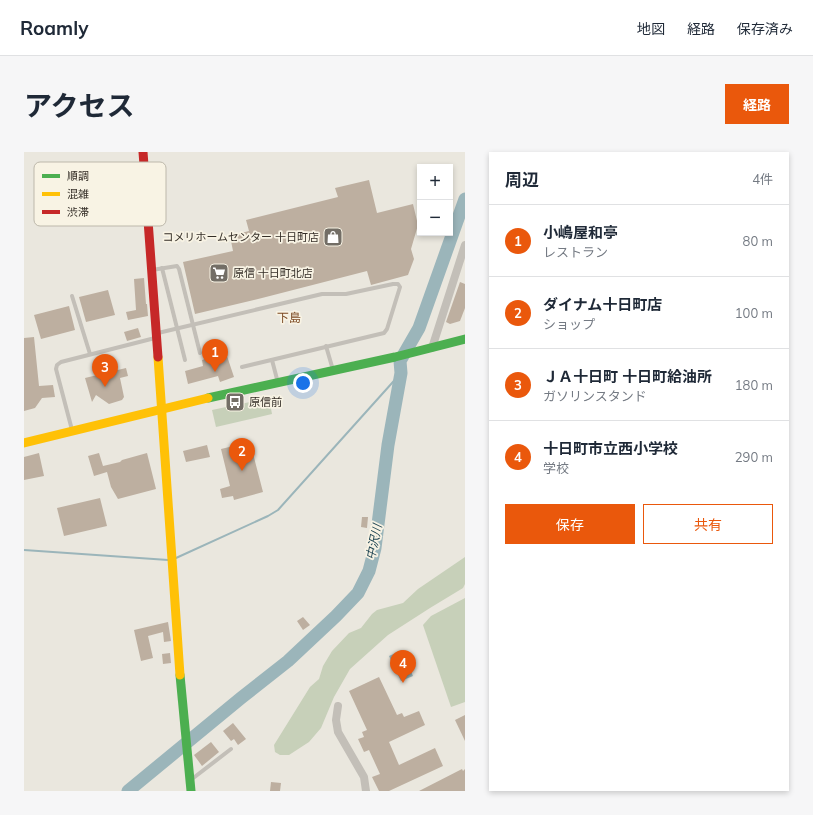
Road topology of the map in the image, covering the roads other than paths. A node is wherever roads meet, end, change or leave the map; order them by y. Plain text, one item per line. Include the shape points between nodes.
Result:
1 (143, 152) edge
2 (143, 162) edge
3 (148, 226) edge
4 (465, 245) edge
5 (162, 268) junction
6 (151, 270) junction
7 (72, 296) dead end
8 (193, 325) junction
9 (177, 328) junction
10 (158, 335) junction
11 (465, 339) edge
12 (326, 346) junction
13 (428, 349) junction
14 (200, 353) dead end
15 (90, 354) junction
16 (185, 360) dead end
17 (272, 360) junction
18 (242, 367) dead end
19 (333, 371) junction
20 (278, 383) junction
21 (161, 409) junction
22 (72, 431) junction
23 (24, 443) edge
24 (338, 706) dead end
25 (231, 749) dead end
26 (190, 780) junction
27 (191, 791) edge
28 (366, 791) edge

1 - 2 street
3 - 6 street
4 - 13 street
5 - 6 lane
5 - 8 lane via 177,266 179,269
5 - 9 lane
6 - 10 street
7 - 15 lane
8 - 9 lane
8 - 12 lane via 322,294 346,294 398,284 398,294 384,333
8 - 14 lane
9 - 10 lane
9 - 16 lane
10 - 15 lane
10 - 21 street
11 - 13 street
12 - 17 lane
12 - 19 lane
13 - 19 street
15 - 22 lane via 61,362 56,369
17 - 18 lane
17 - 20 lane
19 - 20 street
20 - 21 street
21 - 22 street
21 - 26 street
22 - 23 street
24 - 28 street via 338,732 364,777
25 - 26 lane
26 - 27 street

